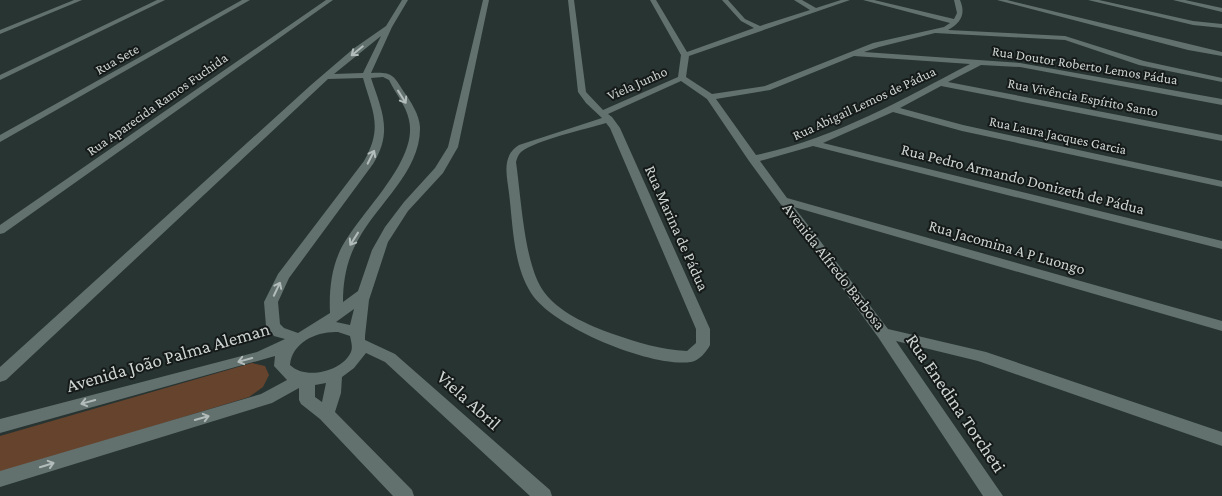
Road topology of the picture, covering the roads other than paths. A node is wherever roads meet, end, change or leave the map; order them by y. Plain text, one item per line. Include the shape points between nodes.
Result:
1 (78, 0) edge
2 (162, 0) edge
3 (246, 0) edge
4 (330, 0) edge
5 (405, 0) edge
6 (486, 0) edge
7 (571, 0) edge
8 (653, 0) edge
9 (725, 0) edge
10 (797, 0) edge
11 (847, 0) edge
12 (866, 0) edge
13 (957, 0) edge
14 (1000, 0) edge
15 (1091, 0) edge
16 (1176, 0) edge
17 (815, 10) junction
18 (1222, 10) edge
19 (956, 22) junction
20 (1222, 26) edge
21 (389, 27) junction
22 (760, 28) junction
23 (937, 31) junction
24 (0, 32) edge
25 (854, 54) junction
26 (1222, 54) edge
27 (685, 55) junction
28 (929, 60) junction
29 (981, 62) junction
30 (956, 74) junction
31 (366, 76) junction
32 (327, 77) junction
33 (0, 78) edge
34 (682, 78) junction
35 (1222, 80) edge
36 (939, 83) junction
37 (710, 97) junction
38 (1222, 102) edge
39 (890, 108) junction
40 (606, 116) junction
41 (1222, 138) edge
42 (1, 139) edge
43 (815, 144) junction
44 (753, 159) junction
45 (1222, 184) edge
46 (783, 200) junction
47 (0, 230) edge
48 (1222, 245) edge
49 (364, 293) junction
50 (336, 313) junction
51 (1222, 326) edge
52 (317, 329) junction
53 (883, 333) junction
54 (359, 339) junction
55 (294, 341) junction
56 (691, 356) joint
57 (334, 374) junction
58 (0, 376) edge
59 (304, 380) junction
60 (326, 414) junction
61 (0, 426) edge
62 (1222, 438) edge
63 (0, 479) edge
64 (404, 496) edge
65 (543, 496) edge
66 (994, 496) edge

1 - 24 street
2 - 33 street
3 - 42 street, Rua Sete
4 - 47 street, Rua Aparecida Ramos Fuchida
5 - 21 street
6 - 49 street via 453,147 448,159 394,222 378,250
7 - 40 street via 582,92
8 - 27 street
9 - 22 street via 743,20
10 - 17 street
11 - 17 street
12 - 19 street
13 - 19 street via 961,10
14 - 26 street
15 - 20 street via 1193,23
16 - 18 street
17 - 22 street
19 - 23 street
21 - 31 street
21 -> 32 street via 356,50
22 - 27 street
23 - 25 street via 900,38
23 - 35 street via 1065,38 1142,63
25 - 28 street, Rua Doutor Roberto Lemos Pádua
25 - 37 street via 767,88
27 - 34 street
28 - 29 street, Rua Doutor Roberto Lemos Pádua
28 - 30 street, Rua Abigail Lemos de Pádua
29 - 30 street, Rua Abigail Lemos de Pádua
29 - 38 street, Rua Doutor Roberto Lemos Pádua via 1020,65
30 - 36 street, Rua Abigail Lemos de Pádua
31 - 32 street
31 -> 50 street via 392,78 411,111 415,126 413,146 403,168 346,253 335,293
55 -> 31 street via 273,326 271,302 283,277 369,162 378,142 380,129
32 - 58 street
34 - 37 street, Avenida Alfredo Barbosa
34 - 40 street, Viela Junho
36 - 39 street, Rua Abigail Lemos de Pádua
36 - 41 street, Rua Vivência Espírito Santo
37 - 44 street, Avenida Alfredo Barbosa
39 - 43 street, Rua Abigail Lemos de Pádua
39 - 45 street, Rua Laura Jacques Garcia via 962,128
40 - 56 street, Rua Marina de Pádua via 615,128 703,328 703,345
40 - 56 street, Viela Junho via 516,151 511,162 525,262 536,291 556,311 587,330 652,353
43 - 44 street, Rua Abigail Lemos de Pádua
43 - 48 street, Rua Pedro Armando Donizeth de Pádua
44 - 46 street, Avenida Alfredo Barbosa
46 - 51 street, Rua Jacomina A P Luongo
46 - 53 street, Avenida Alfredo Barbosa
49 - 50 street, Avenida João Palma Aleman
49 - 54 street
50 - 52 street, Avenida João Palma Aleman
52 - 54 street via 341,327
52 - 55 street, Avenida João Palma Aleman
53 - 62 street, Avenida Alfredo Barbosa via 981,356
53 - 66 street, Rua Enedina Torcheti
54 - 57 street via 357,354
54 - 65 street, Viela Abril via 390,358
55 - 59 street via 283,355 282,366 288,374
55 -> 61 street, Avenida João Palma Aleman via 261,356
57 - 59 street
57 - 60 street via 333,393
59 - 60 street via 307,400
63 -> 59 street via 266,399
60 - 64 street

